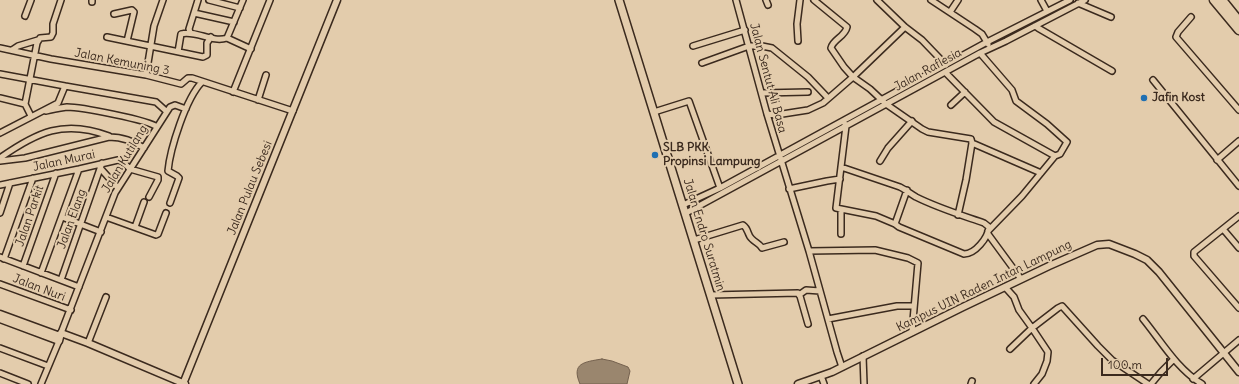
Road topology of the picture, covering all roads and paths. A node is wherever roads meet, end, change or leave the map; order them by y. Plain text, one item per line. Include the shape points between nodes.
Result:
1 (31, 0) edge
2 (61, 0) edge
3 (163, 0) edge
4 (198, 0) edge
5 (209, 0) edge
6 (243, 0) edge
7 (270, 0) edge
8 (337, 0) edge
9 (619, 0) edge
10 (736, 0) edge
11 (800, 0) edge
12 (814, 0) edge
13 (877, 0) edge
14 (931, 0) edge
15 (958, 0) edge
16 (1041, 0) edge
17 (1070, 0) edge
18 (1085, 0) edge
19 (1214, 0) edge
20 (1222, 0) edge
21 (1078, 4) junction
22 (240, 8) junction
23 (1047, 11) junction
24 (194, 12) junction
25 (950, 12) junction
26 (114, 14) dead end
27 (25, 16) dead end
28 (1111, 17) dead end
29 (1191, 17) dead end
30 (1239, 21) edge
31 (234, 22) junction
32 (905, 26) junction
33 (1035, 26) junction
34 (745, 30) junction
35 (1239, 30) edge
36 (190, 32) junction
37 (107, 37) dead end
38 (211, 37) junction
39 (227, 38) junction
40 (38, 40) junction
41 (127, 41) junction
42 (798, 41) dead end
43 (989, 45) junction
44 (151, 46) junction
45 (693, 46) dead end
46 (749, 46) junction
47 (0, 48) edge
48 (251, 48) junction
49 (12, 50) junction
50 (178, 52) junction
51 (980, 53) junction
52 (35, 56) junction
53 (702, 63) dead end
54 (956, 63) junction
55 (946, 65) junction
56 (1112, 71) dead end
57 (945, 72) junction
58 (0, 74) edge
59 (266, 75) dead end
60 (146, 76) junction
61 (853, 77) junction
62 (31, 79) junction
63 (1153, 80) dead end
64 (202, 82) junction
65 (65, 86) junction
66 (233, 92) junction
67 (808, 92) dead end
68 (965, 92) junction
69 (762, 93) junction
70 (0, 98) edge
71 (828, 98) junction
72 (258, 100) junction
73 (884, 102) junction
74 (26, 104) junction
75 (951, 105) dead end
76 (186, 108) junction
77 (1239, 110) edge
78 (41, 111) junction
79 (166, 111) junction
80 (293, 111) junction
81 (654, 112) junction
82 (767, 114) junction
83 (31, 116) junction
84 (912, 122) junction
85 (845, 124) junction
86 (157, 127) junction
87 (0, 133) edge
88 (98, 133) junction
89 (109, 137) junction
90 (99, 139) junction
91 (1239, 141) edge
92 (972, 142) junction
93 (144, 148) junction
94 (1055, 156) junction
95 (780, 158) junction
96 (0, 159) edge
97 (1217, 160) junction
98 (880, 161) dead end
99 (102, 163) junction
100 (841, 167) junction
101 (130, 168) junction
102 (79, 169) junction
103 (101, 169) junction
104 (1041, 173) junction
105 (56, 174) junction
106 (33, 178) junction
107 (840, 179) junction
108 (10, 183) junction
109 (0, 185) edge
110 (1239, 186) edge
111 (118, 188) junction
112 (720, 188) junction
113 (790, 189) junction
114 (907, 190) junction
115 (149, 197) dead end
116 (144, 202) dead end
117 (170, 203) dead end
118 (683, 205) junction
119 (841, 210) junction
120 (0, 212) edge
121 (166, 213) dead end
122 (686, 213) junction
123 (958, 215) junction
124 (1239, 216) edge
125 (62, 217) junction
126 (106, 217) junction
127 (896, 224) junction
128 (80, 225) junction
129 (135, 226) junction
130 (1223, 229) junction
131 (100, 232) junction
132 (988, 232) junction
133 (841, 234) dead end
134 (694, 240) junction
135 (784, 242) dead end
136 (1239, 248) edge
137 (809, 251) junction
138 (2, 258) edge
139 (23, 266) junction
140 (41, 273) junction
141 (1020, 279) junction
142 (60, 280) junction
143 (0, 284) edge
144 (79, 287) junction
145 (1005, 287) junction
146 (820, 291) junction
147 (799, 294) junction
148 (711, 295) junction
149 (106, 297) dead end
150 (913, 306) junction
151 (1239, 308) edge
152 (71, 310) junction
153 (0, 314) edge
154 (0, 319) edge
155 (828, 319) junction
156 (1143, 319) dead end
157 (808, 324) dead end
158 (29, 328) junction
159 (1032, 328) junction
160 (912, 332) junction
161 (60, 337) junction
162 (1239, 340) edge
163 (88, 343) junction
164 (0, 348) edge
165 (1010, 349) dead end
166 (1224, 353) junction
167 (863, 356) junction
168 (1174, 359) junction
169 (48, 366) junction
170 (842, 367) junction
171 (1239, 372) edge
172 (0, 373) edge
173 (821, 376) junction
174 (1193, 379) junction
175 (19, 382) edge
176 (28, 384) edge
177 (41, 384) edge
178 (184, 384) edge
179 (738, 384) edge
180 (798, 384) edge
181 (824, 384) edge
182 (864, 384) edge
183 (1034, 384) edge
184 (1148, 384) edge
185 (1151, 384) edge
186 (1202, 384) edge

1 - 27 street
2 - 40 street via 51,37
3 - 44 street
4 - 24 street
5 - 22 street
6 - 22 street
7 - 48 street
8 - 80 street, Jalan Pulau Sebesi
9 - 81 main road, Jalan Endro Suratmin
10 - 34 street, Jalan Sentut Ali Basa
11 - 42 street
12 - 61 street via 846,27 846,31 831,48
13 - 32 street
14 - 25 street
15 - 25 street
16 - 23 street
17 - 23 street, Jalan Raflesia
18 - 21 street, Jalan Raflesia
19 - 35 main road
20 - 30 main road
21 - 28 street
21 - 33 street, Jalan Raflesia
22 - 31 street
23 - 43 street, Jalan Raflesia
24 - 31 street
24 - 36 street
25 - 43 street via 982,34
26 - 41 street via 132,10 134,12
29 - 77 street via 1176,36
31 - 39 street
32 - 55 street
32 - 61 street
33 - 43 street, Jalan Raflesia
33 - 56 street
34 - 45 street
34 - 46 street, Jalan Sentut Ali Basa
36 - 38 street
36 - 50 street via 181,34
37 - 41 street
38 - 39 street
38 - 50 street via 207,43 205,56
39 - 48 street
40 - 49 street
40 - 52 street
41 - 44 street
43 - 51 street, Jalan Raflesia
43 - 54 street, Jalan Raflesia
44 - 50 street
44 - 60 street
46 - 53 street
46 - 69 street, Jalan Sentut Ali Basa
46 - 71 street via 772,48 808,77
47 - 49 street, Jalan Kemuning 3
48 - 66 street
49 - 52 street, Jalan Kemuning 3
51 - 54 street, Jalan Raflesia
51 - 94 street via 1012,90 1016,101 1067,142 1060,154
52 - 60 street, Jalan Kemuning 3
52 - 62 street
54 - 55 street, Jalan Raflesia
54 - 57 street, Jalan Raflesia
55 - 73 street, Jalan Raflesia
57 - 68 street
57 - 73 street, Jalan Raflesia
58 - 62 street
59 - 72 street
60 - 64 street, Jalan Kemuning 3 via 181,84 190,78
61 - 71 street
61 - 73 street
62 - 65 street
62 - 74 street
63 - 97 street
64 - 66 street
64 - 76 street
65 - 78 street via 58,103
65 - 79 street via 156,102
66 - 72 street
67 - 69 street
68 - 75 street
68 - 94 street via 999,125
69 - 82 street, Jalan Sentut Ali Basa
70 - 74 street
71 - 82 street via 808,110
72 - 80 street
73 - 84 street
73 - 85 street, Jalan Raflesia
74 - 83 street
76 - 79 street via 173,105
76 - 117 street via 168,169 169,173 179,178
78 - 83 street
78 - 86 street via 68,107 129,118
79 - 86 street, Jalan Kutilang
80 - 178 street, Jalan Pulau Sebesi
81 - 112 street via 689,101
81 - 118 main road, Jalan Endro Suratmin
82 - 95 street, Jalan Sentut Ali Basa
83 - 87 street
84 - 92 street via 928,132 969,138
84 - 98 street via 888,148
85 - 95 street, Jalan Raflesia
85 - 100 street
86 - 93 street, Jalan Kutilang
88 - 89 street
88 - 90 street
88 - 96 street via 64,128 38,135
89 - 90 street
89 - 93 street via 125,138
90 - 96 street via 25,158
91 - 97 street
92 - 104 street
92 - 123 street
93 - 101 street, Jalan Kutilang
94 - 104 street
95 - 112 street
95 - 113 street, Jalan Sentut Ali Basa
95 - 122 street
97 - 110 street
99 - 101 street, Jalan Murai via 118,160
99 - 102 street, Jalan Murai
99 - 103 street, Jalan Elang
100 - 107 street
100 - 114 street
101 - 111 street, Jalan Kutilang
101 - 115 street, Jalan Murai via 158,177
102 - 105 street, Jalan Murai
102 - 125 street
103 - 111 street
103 - 128 street, Jalan Elang
104 - 132 street
105 - 106 street, Jalan Murai
105 - 139 street, Jalan Parkit
106 - 108 street, Jalan Murai
106 - 138 street
107 - 113 street
107 - 119 street via 836,208
108 - 109 street, Jalan Murai
108 - 120 street
111 - 126 street, Jalan Kutilang
112 - 118 street
113 - 137 street, Jalan Sentut Ali Basa
114 - 123 street
114 - 127 street
116 - 129 street
118 - 122 main road, Jalan Endro Suratmin
119 - 127 street via 876,216
119 - 133 street
121 - 129 street via 156,235
122 - 134 main road, Jalan Endro Suratmin
123 - 132 street via 987,224
124 - 130 street
125 - 128 street
125 - 140 street
126 - 129 street
126 - 131 street, Jalan Kutilang
127 - 132 street via 964,254 972,253
128 - 131 street
128 - 142 street, Jalan Elang
130 - 136 street
130 - 151 street via 1196,250 1194,256
131 - 144 street, Jalan Kutilang
132 - 141 street
134 - 135 street via 743,225 751,239 762,248
134 - 148 main road, Jalan Endro Suratmin
137 - 146 street, Jalan Sentut Ali Basa
137 - 150 street via 875,250 916,261 918,263
138 - 139 street
139 - 140 street
140 - 142 street
141 - 145 street, Kampus UIN Raden Intan Lampung
141 - 166 street, Kampus UIN Raden Intan Lampung via 1081,251 1103,244 1123,249 1147,260 1159,272
142 - 144 street
143 - 152 street, Jalan Nuri
144 - 152 street, Jalan Kutilang
145 - 159 street via 1014,297 1019,310
145 - 160 street, Kampus UIN Raden Intan Lampung
146 - 147 street via 806,290
146 - 155 street, Jalan Sentut Ali Basa
147 - 148 street
147 - 157 street
148 - 179 main road, Jalan Endro Suratmin
149 - 163 street
150 - 155 street via 897,306
150 - 160 street
152 - 161 street, Jalan Kutilang
153 - 158 street
154 - 158 street
155 - 170 street, Jalan Sentut Ali Basa
156 - 168 street
158 - 161 street
159 - 165 street
159 - 183 street via 1048,352 1042,374
159 - 184 street via 1060,306 1063,307 1112,360
160 - 167 street, Kampus UIN Raden Intan Lampung
161 - 163 street
161 - 169 street, Jalan Kutilang
162 - 166 street
163 - 178 street
164 - 169 street
166 - 171 street, Kampus UIN Raden Intan Lampung
166 - 174 street
167 - 170 street, Kampus UIN Raden Intan Lampung
167 - 182 street
168 - 174 street
168 - 185 street
169 - 177 street, Jalan Kutilang
170 - 173 street, Kampus UIN Raden Intan Lampung
172 - 175 street
173 - 180 street, Kampus UIN Raden Intan Lampung
173 - 181 street
174 - 186 street
175 - 176 street

